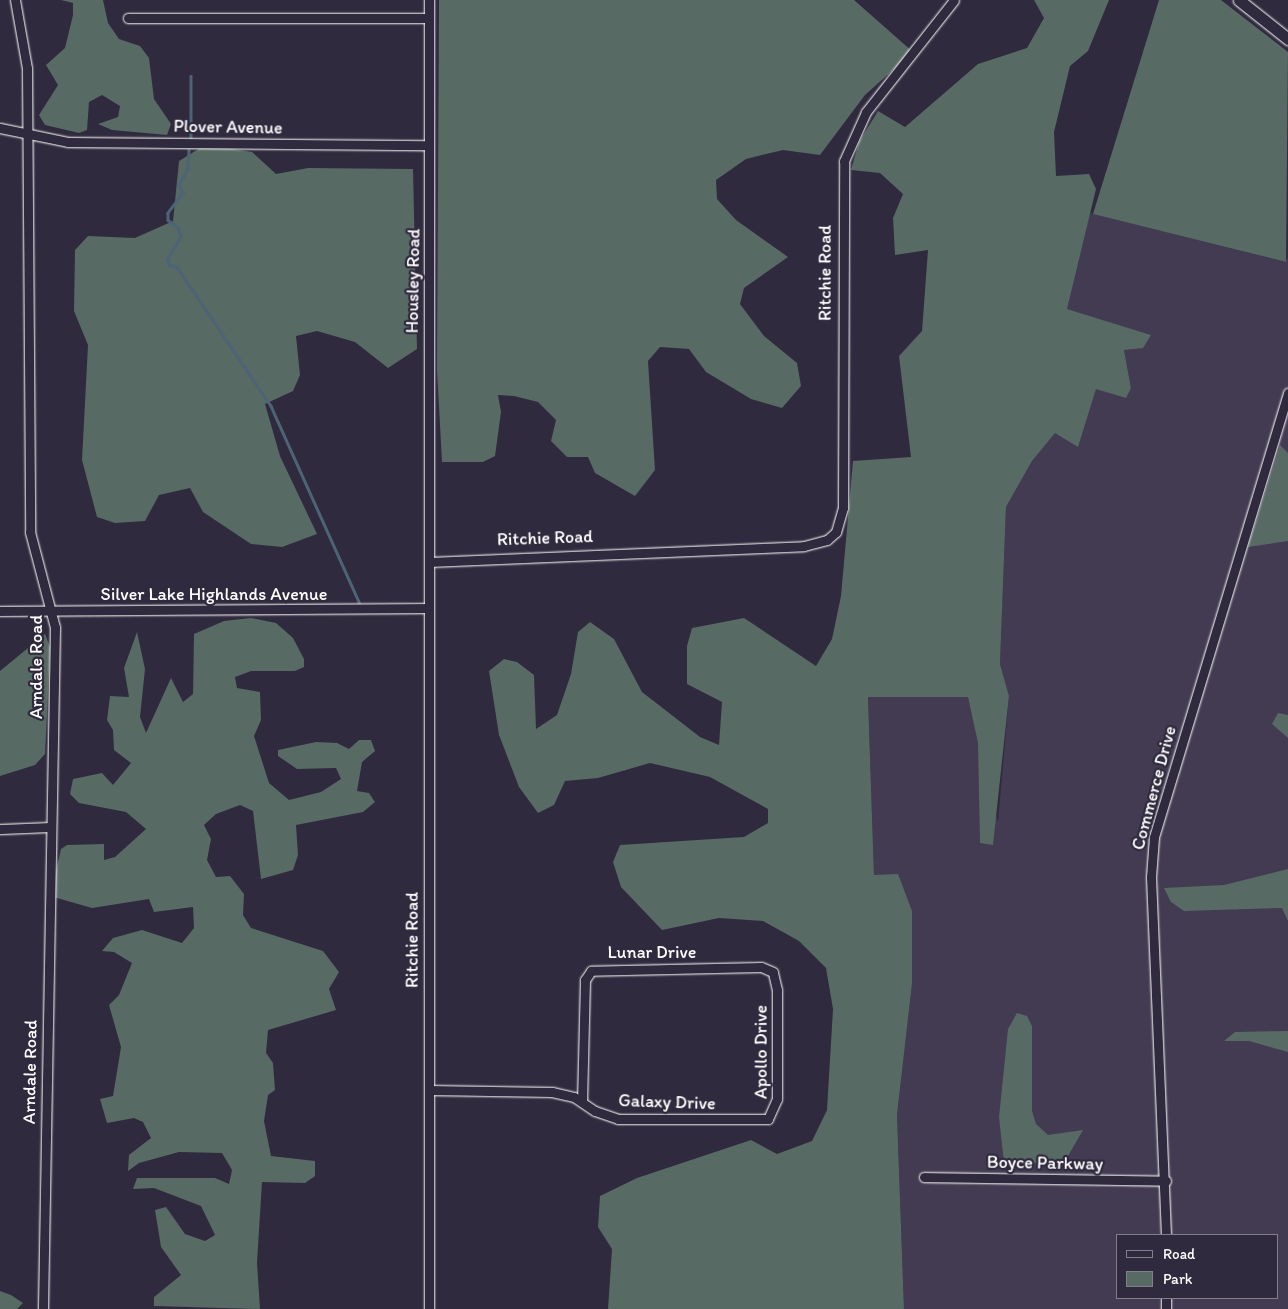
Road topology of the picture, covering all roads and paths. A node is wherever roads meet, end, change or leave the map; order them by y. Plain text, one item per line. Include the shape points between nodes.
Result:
1 (15, 0) edge
2 (429, 0) edge
3 (954, 0) edge
4 (1239, 0) edge
5 (128, 18) dead end
6 (429, 18) junction
7 (1288, 39) edge
8 (0, 128) edge
9 (28, 134) junction
10 (429, 145) junction
11 (1288, 393) edge
12 (429, 562) junction
13 (428, 608) junction
14 (54, 610) junction
15 (0, 611) edge
16 (51, 828) junction
17 (0, 829) edge
18 (774, 975) joint
19 (429, 1090) junction
20 (582, 1101) junction
21 (760, 1120) joint
22 (924, 1177) dead end
23 (1166, 1181) junction
24 (1166, 1234) edge
25 (43, 1309) edge
26 (429, 1309) edge

1 - 9 street, Arndale Road via 27,52
2 - 6 street, Housley Road
3 - 12 street, Ritchie Road via 866,112 845,157 841,224 843,508 836,532 827,540 804,546
4 - 7 main road
5 - 6 street
6 - 10 street, Housley Road
8 - 9 street, Plover Avenue
9 - 10 street, Plover Avenue via 68,142
9 - 14 street, Arndale Road via 30,532
10 - 12 street, Housley Road
11 - 23 street, Commerce Drive via 1154,837 1151,877
12 - 13 street, Ritchie Road
13 - 14 street, Silver Lake Highlands Avenue
13 - 19 street, Ritchie Road
14 - 15 street, Silver Lake Highlands Avenue
14 - 16 street, Arndale Road
16 - 17 street
16 - 25 street, Arndale Road
18 - 20 street, Lunar Drive via 761,967 596,968 584,980
18 - 21 street, Apollo Drive via 776,1109
19 - 20 street, Galaxy Drive via 538,1091
19 - 26 street, Ritchie Road
20 - 21 street, Galaxy Drive via 618,1119
22 - 23 street, Boyce Parkway
23 - 24 street, Commerce Drive

